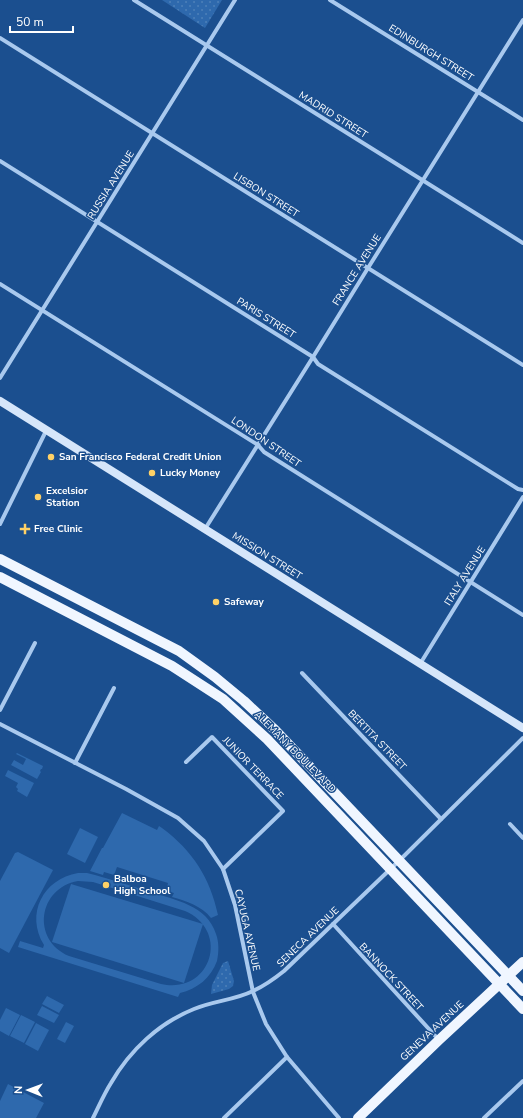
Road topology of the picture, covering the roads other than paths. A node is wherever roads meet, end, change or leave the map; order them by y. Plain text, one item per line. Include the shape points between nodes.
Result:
1 (134, 0) edge
2 (235, 0) edge
3 (330, 0) edge
4 (523, 20) edge
5 (0, 38) edge
6 (206, 45) junction
7 (478, 92) junction
8 (523, 120) edge
9 (152, 133) junction
10 (0, 161) edge
11 (422, 180) junction
12 (97, 222) junction
13 (523, 243) edge
14 (368, 268) junction
15 (0, 284) edge
16 (42, 310) junction
17 (313, 357) junction
18 (523, 366) edge
19 (0, 378) edge
20 (0, 401) edge
21 (46, 431) junction
22 (258, 445) junction
23 (523, 490) edge
24 (523, 497) edge
25 (0, 524) edge
26 (204, 529) junction
27 (0, 559) edge
28 (0, 577) edge
29 (471, 582) junction
30 (523, 615) edge
31 (35, 642) dead end
32 (420, 664) junction
33 (302, 673) dead end
34 (114, 688) dead end
35 (0, 710) edge
36 (0, 724) edge
37 (523, 728) edge
38 (523, 738) edge
39 (186, 762) dead end
40 (75, 763) junction
41 (441, 819) junction
42 (510, 824) dead end
43 (523, 838) edge
44 (399, 860) junction
45 (223, 869) junction
46 (391, 869) junction
47 (333, 924) junction
48 (523, 962) edge
49 (509, 975) junction
50 (500, 984) junction
51 (523, 990) edge
52 (253, 992) junction
53 (523, 1009) edge
54 (439, 1040) junction
55 (287, 1057) junction
56 (523, 1081) edge
57 (92, 1118) edge
58 (224, 1118) edge
59 (339, 1118) edge
60 (358, 1118) edge
61 (484, 1118) edge

1 - 6 street, MADRID STREET
2 - 6 street, RUSSIA AVENUE
3 - 7 street, EDINBURGH STREET
4 - 7 street, FRANCE AVENUE
5 - 9 street, LISBON STREET
6 - 9 street, RUSSIA AVENUE
6 - 11 street, MADRID STREET
7 - 8 street, EDINBURGH STREET
7 - 11 street, FRANCE AVENUE
9 - 12 street, RUSSIA AVENUE
9 - 14 street, LISBON STREET
10 - 12 street, PARIS STREET
11 - 13 street, MADRID STREET
11 - 14 street, FRANCE AVENUE
12 - 16 street, RUSSIA AVENUE
12 - 17 street, PARIS STREET
14 - 17 street, FRANCE AVENUE
14 - 18 street, LISBON STREET
15 - 16 street, LONDON STREET
16 - 19 street, RUSSIA AVENUE
16 - 22 street, LONDON STREET
17 - 22 street, FRANCE AVENUE
17 - 23 street, PARIS STREET via 324,368
20 - 21 main road, MISSION STREET
21 - 25 street
21 - 26 main road, MISSION STREET
22 - 26 street, FRANCE AVENUE
22 - 29 street, LONDON STREET via 264,452
24 - 29 street, ITALY AVENUE
26 - 32 main road, MISSION STREET
27 - 44 main road, ALEMANY BOULEVARD via 179,651 215,677 274,730
28 - 46 main road, ALEMANY BOULEVARD via 172,666 223,699 266,739
29 - 30 street, LONDON STREET
29 - 32 street, ITALY AVENUE
31 - 35 street
32 - 37 main road, MISSION STREET
33 - 41 street, BERTITA STREET
34 - 40 street
36 - 40 street, CAYUGA AVENUE
38 - 41 street, SENECA AVENUE
39 - 45 street, JUNIOR TERRACE via 212,737 283,811
40 - 45 street, CAYUGA AVENUE via 178,818 204,841
41 - 44 street, SENECA AVENUE
42 - 43 street
44 - 46 street, SENECA AVENUE
44 - 49 main road, ALEMANY BOULEVARD
45 - 52 street, CAYUGA AVENUE via 235,906
46 - 47 street, SENECA AVENUE
46 - 50 main road, ALEMANY BOULEVARD
47 - 52 street, SENECA AVENUE via 284,971
47 - 54 street, BANNOCK STREET
48 - 49 main road, GENEVA AVENUE
49 - 50 main road, GENEVA AVENUE
49 - 51 main road, ALEMANY BOULEVARD
50 - 53 main road, ALEMANY BOULEVARD
50 - 54 main road, GENEVA AVENUE
52 - 55 street, CAYUGA AVENUE via 266,1024
52 - 57 street, SENECA AVENUE via 194,1009 161,1027 133,1052 112,1081
54 - 60 main road, GENEVA AVENUE
55 - 58 street
55 - 59 street, CAYUGA AVENUE
56 - 61 street

